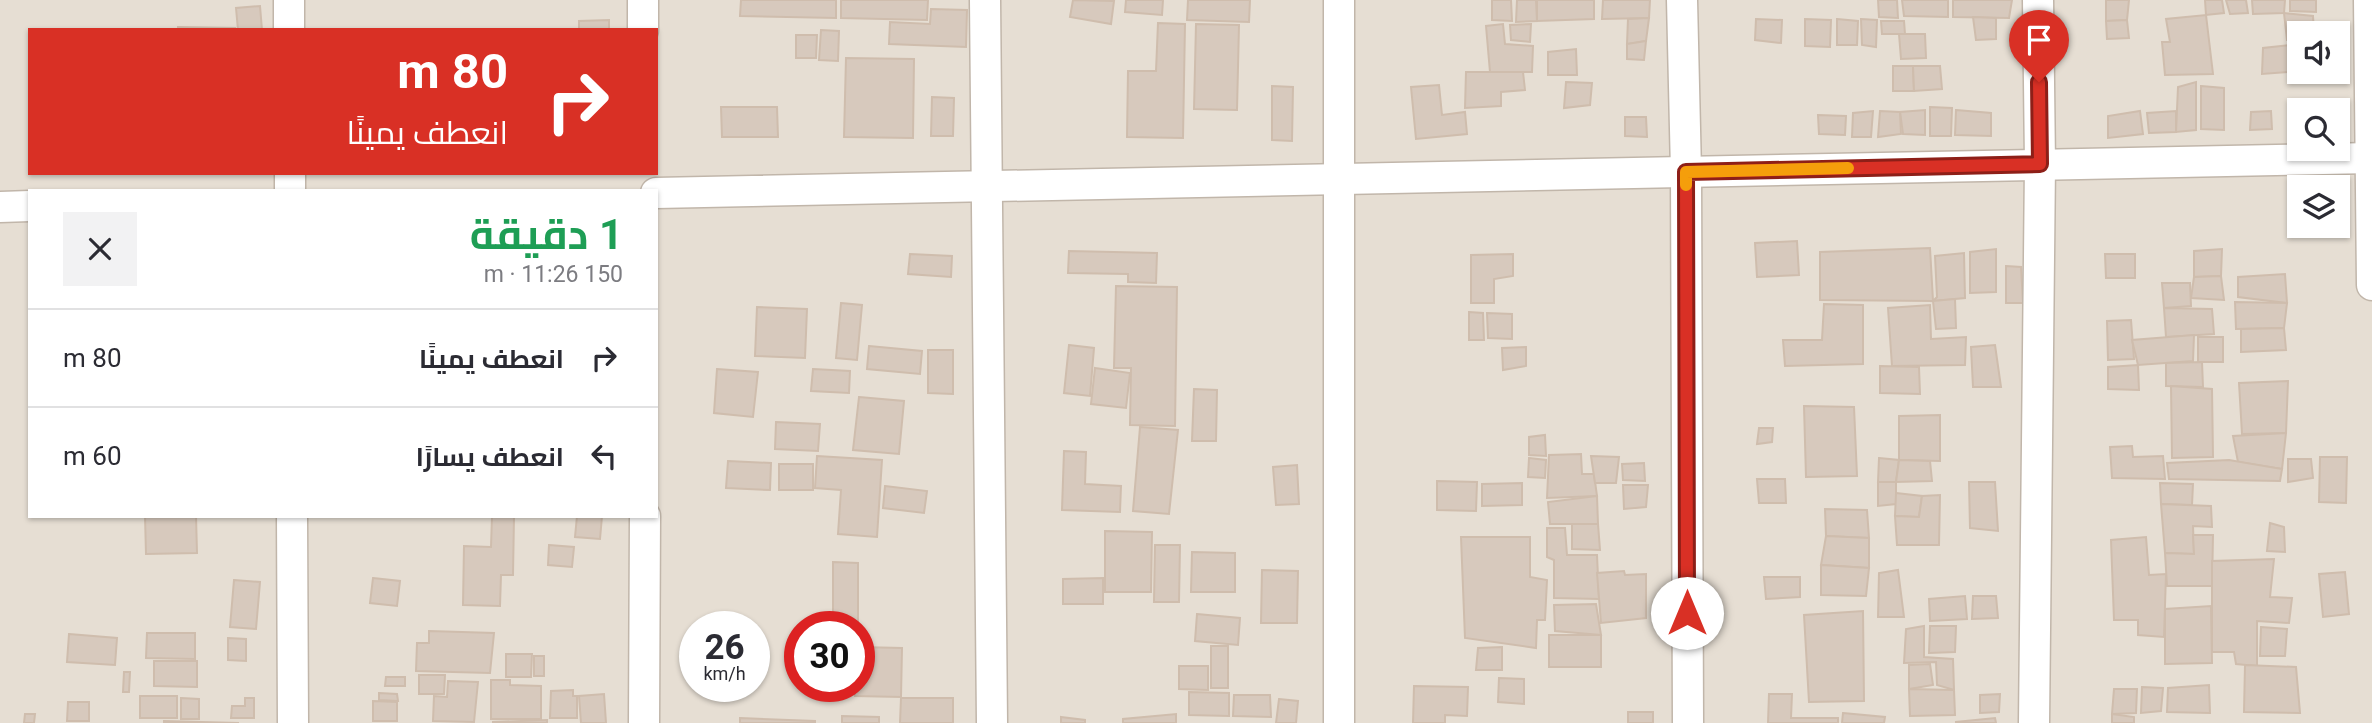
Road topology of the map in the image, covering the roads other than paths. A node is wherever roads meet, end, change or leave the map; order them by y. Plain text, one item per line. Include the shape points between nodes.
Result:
1 (289, 0) edge
2 (643, 0) edge
3 (985, 0) edge
4 (1339, 0) edge
5 (1682, 0) edge
6 (2038, 0) edge
7 (2369, 0) edge
8 (289, 28) edge
9 (643, 28) edge
10 (2371, 158) edge
11 (2040, 164) junction
12 (1686, 172) junction
13 (1341, 179) junction
14 (987, 187) junction
15 (658, 193) edge
16 (28, 206) edge
17 (0, 207) edge
18 (2372, 285) edge
19 (292, 518) edge
20 (645, 518) edge
21 (293, 723) edge
22 (644, 723) edge
23 (992, 723) edge
24 (1339, 723) edge
25 (1688, 723) edge
26 (2034, 723) edge

1 - 8 street
2 - 9 street
3 - 14 street
4 - 13 street
5 - 12 street
6 - 11 street
7 - 10 street
10 - 11 street
10 - 18 street
11 - 12 street
11 - 26 street
12 - 13 street
12 - 25 street
13 - 14 street
13 - 24 street
14 - 15 street
14 - 23 street
16 - 17 street
19 - 21 street
20 - 22 street

